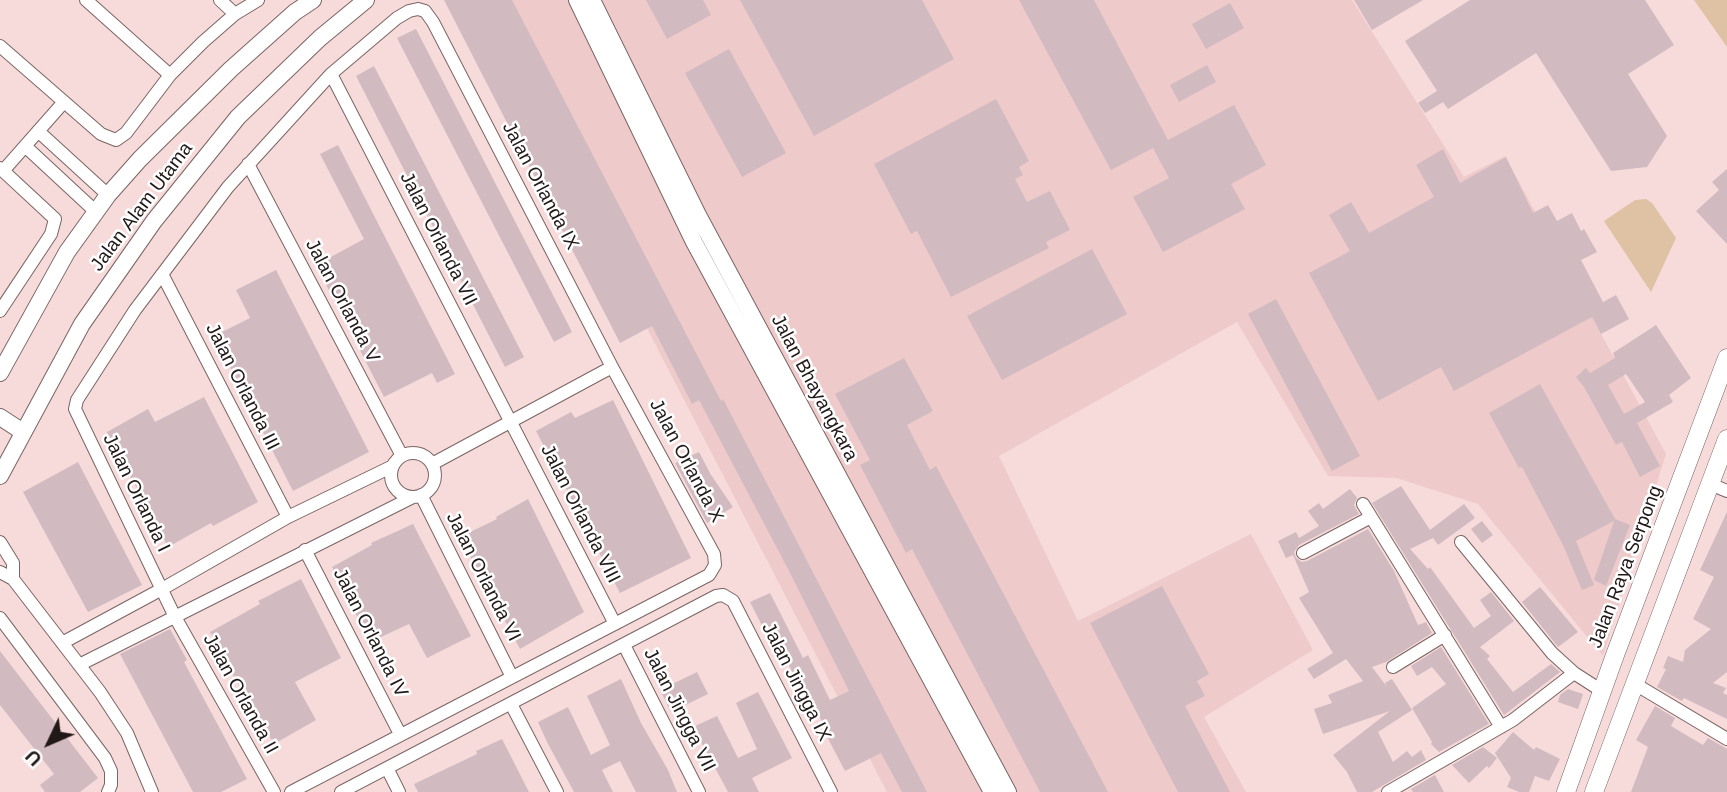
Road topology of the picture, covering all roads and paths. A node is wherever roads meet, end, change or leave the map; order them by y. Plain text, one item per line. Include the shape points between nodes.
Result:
1 (86, 0) edge
2 (220, 0) edge
3 (258, 0) edge
4 (313, 0) edge
5 (366, 0) edge
6 (577, 0) edge
7 (592, 0) edge
8 (235, 14) junction
9 (0, 46) edge
10 (331, 74) junction
11 (170, 75) junction
12 (63, 103) junction
13 (38, 131) junction
14 (25, 146) junction
15 (247, 164) junction
16 (2, 170) edge
17 (108, 195) junction
18 (95, 211) junction
19 (162, 274) junction
20 (4, 295) edge
21 (0, 311) edge
22 (1727, 358) edge
23 (612, 367) junction
24 (0, 373) edge
25 (0, 417) edge
26 (512, 421) junction
27 (23, 432) junction
28 (1727, 439) edge
29 (398, 461) junction
30 (432, 464) junction
31 (0, 476) edge
32 (1710, 484) junction
33 (1727, 491) edge
34 (417, 496) junction
35 (1363, 504) dead end
36 (288, 517) junction
37 (1371, 517) junction
38 (0, 542) edge
39 (1461, 542) dead end
40 (305, 550) junction
41 (1303, 553) dead end
42 (0, 572) edge
43 (13, 579) junction
44 (162, 589) junction
45 (175, 617) junction
46 (0, 618) edge
47 (615, 624) junction
48 (1445, 635) junction
49 (62, 643) junction
50 (624, 645) junction
51 (79, 666) junction
52 (1393, 667) dead end
53 (1574, 673) junction
54 (512, 677) junction
55 (1634, 684) junction
56 (1602, 691) junction
57 (511, 704) junction
58 (1501, 727) junction
59 (400, 734) junction
60 (1727, 739) edge
61 (387, 768) junction
62 (110, 789) edge
63 (273, 791) edge
64 (152, 792) edge
65 (291, 792) edge
66 (341, 792) edge
67 (399, 792) edge
68 (557, 792) edge
69 (699, 792) edge
70 (831, 792) edge
71 (992, 792) edge
72 (1008, 792) edge
73 (1388, 792) edge
74 (1566, 792) edge
75 (1594, 792) edge

1 - 11 street
2 - 8 street
3 - 8 street
4 - 17 main road, Jalan Alam Utama via 231,69
5 - 27 main road, Jalan Alam Utama via 238,117 154,221 82,324
6 - 71 main road, Jalan Bhayangkara via 694,242
7 - 72 main road, Jalan Bhayangkara via 698,215
8 - 11 street
9 - 12 street
10 - 15 street
10 - 23 street, Jalan Orlanda IX via 397,18 409,11 425,11
10 - 26 street, Jalan Orlanda VII
11 - 12 street via 116,140 101,134
12 - 13 street
13 - 14 street
13 - 17 street
14 - 16 street
14 - 18 street
15 - 19 street
15 - 29 street, Jalan Orlanda V
16 - 20 street via 55,219 51,234
17 - 18 main road, Jalan Alam Utama
18 - 24 main road, Jalan Alam Utama
19 - 36 street, Jalan Orlanda III
19 - 44 street, Jalan Orlanda I via 78,400 75,413
20 - 21 street
22 - 56 main road, Jalan Raya Serpong
23 - 26 street
23 - 47 street, Jalan Orlanda X via 714,554 715,565 709,575
25 - 27 main road
26 - 30 street
26 - 47 street, Jalan Orlanda VIII
27 - 31 main road, Jalan Alam Utama
28 - 32 main road
29 - 30 street via 409,453 422,455
29 - 34 street via 391,472 394,485
29 - 36 street
30 - 34 street via 435,479 427,492
32 - 33 street
32 - 55 main road
34 - 40 street
34 - 54 street, Jalan Orlanda VI
35 - 37 street
36 - 44 street
37 - 41 street
37 - 48 street
38 - 43 street via 13,563
39 - 53 street via 1552,653
40 - 45 street
40 - 59 street, Jalan Orlanda IV
42 - 43 street
43 - 49 street
44 - 45 street, Jalan Orlanda I
44 - 49 street
45 - 51 street
45 - 63 street, Jalan Orlanda II
46 - 62 street via 105,758 111,771
47 - 54 street
48 - 52 street
48 - 58 street
49 - 51 street
50 - 57 street
50 - 69 street, Jalan Jingga VII
50 - 70 street, Jalan Jingga IX via 716,596 733,601
51 - 64 street via 127,733
53 - 56 street
53 - 58 street
54 - 59 street
55 - 60 street
55 - 75 main road
56 - 74 main road, Jalan Raya Serpong
57 - 61 street
57 - 68 street
58 - 73 street
59 - 65 street
61 - 66 street
61 - 67 street

